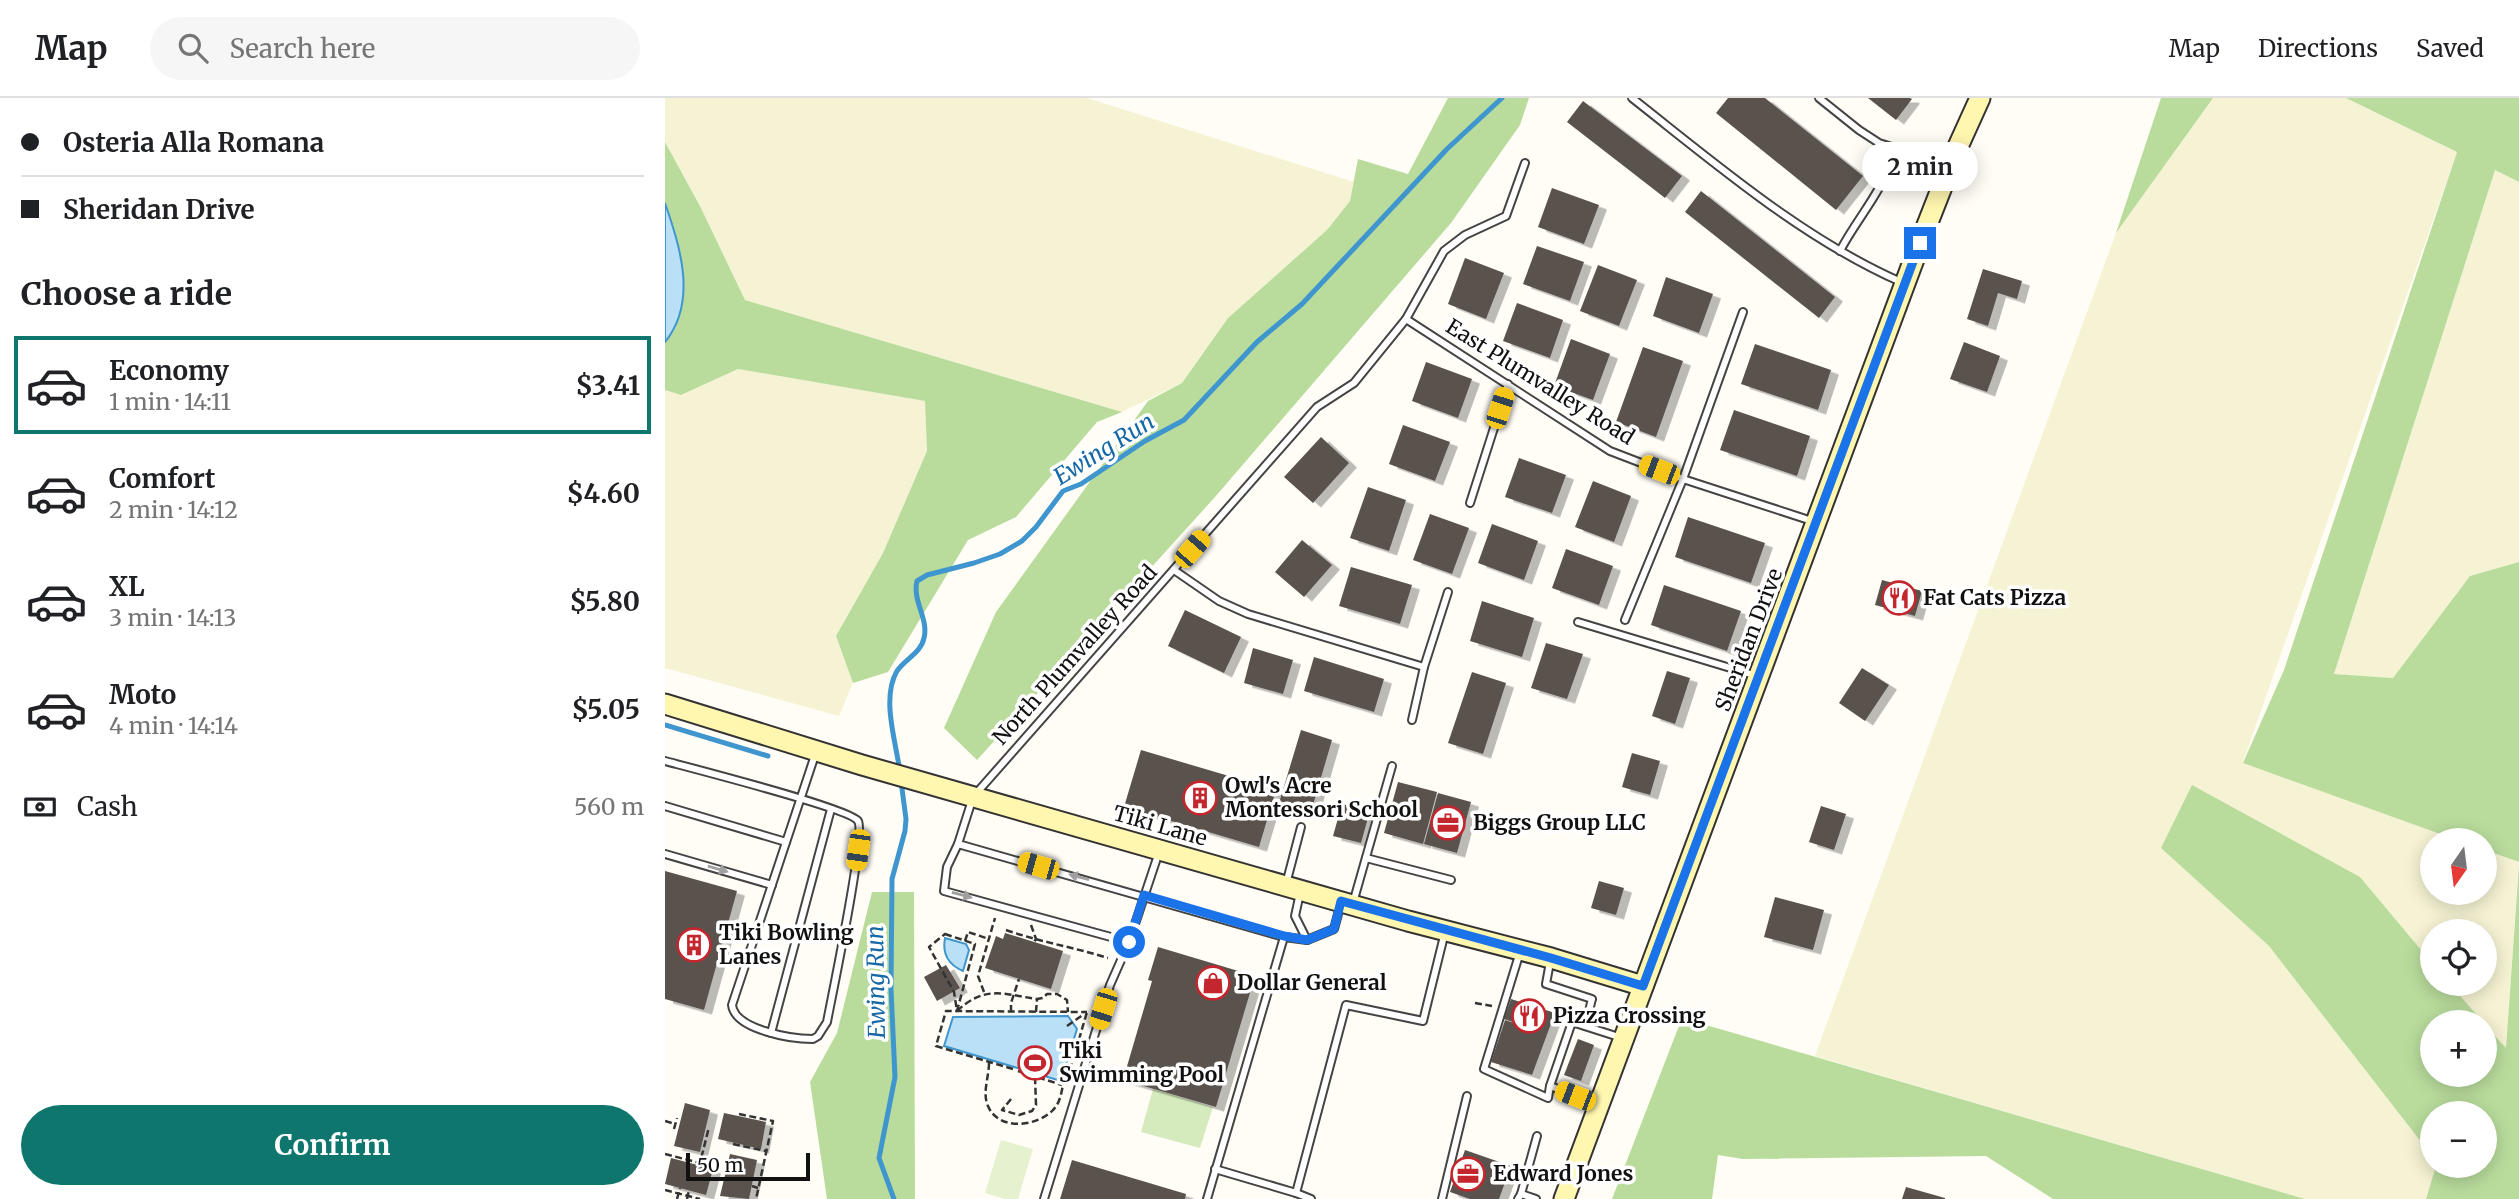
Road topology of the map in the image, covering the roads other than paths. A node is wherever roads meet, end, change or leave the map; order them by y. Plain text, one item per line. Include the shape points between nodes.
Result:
1 (1632, 98) edge
2 (1819, 98) edge
3 (1980, 98) edge
4 (1894, 149) junction
5 (1525, 163) dead end
6 (1951, 166) junction
7 (1840, 251) junction
8 (1905, 284) junction
9 (1743, 312) dead end
10 (1406, 319) junction
11 (1508, 384) junction
12 (1683, 479) junction
13 (1470, 503) dead end
14 (1818, 523) junction
15 (1174, 570) junction
16 (1448, 592) dead end
17 (1625, 620) dead end
18 (1578, 622) dead end
19 (1424, 667) junction
20 (1759, 677) junction
21 (665, 704) edge
22 (1412, 720) dead end
23 (816, 750) junction
24 (665, 761) edge
25 (1392, 766) dead end
26 (973, 797) junction
27 (800, 800) junction
28 (665, 806) edge
29 (831, 809) junction
30 (1301, 827) dead end
31 (786, 842) junction
32 (958, 844) junction
33 (1159, 850) junction
34 (665, 854) edge
35 (1366, 858) junction
36 (1451, 880) dead end
37 (772, 885) junction
38 (1293, 888) junction
39 (1144, 895) junction
40 (1347, 903) junction
41 (1445, 931) junction
42 (1284, 936) junction
43 (1307, 940) junction
44 (1129, 942) junction
45 (1520, 950) junction
46 (1551, 958) junction
47 (1643, 986) junction
48 (1585, 1026) junction
49 (771, 1033) junction
50 (1624, 1039) junction
51 (1551, 1086) junction
52 (1467, 1096) dead end
53 (1600, 1105) junction
54 (1537, 1136) dead end
55 (1215, 1169) junction
56 (1296, 1193) junction
57 (1519, 1196) edge
58 (1044, 1199) edge
59 (1206, 1199) edge
60 (1311, 1199) edge
61 (1442, 1199) edge
62 (1536, 1199) edge
63 (1564, 1199) edge

1 - 7 lane
2 - 4 lane via 1859,130
3 - 6 street, Sheridan Drive
4 - 6 lane
4 - 7 lane via 1883,184
5 - 10 lane, North Plumvalley Road via 1506,216 1444,251
6 - 8 street, Sheridan Drive
7 - 8 lane
8 - 14 street, Sheridan Drive
9 - 12 lane
10 - 11 lane, East Plumvalley Road
10 - 15 lane, North Plumvalley Road via 1354,383 1317,407
11 - 12 lane, East Plumvalley Road via 1610,451
11 - 13 lane
12 - 14 lane, East Plumvalley Road
12 - 17 lane
14 - 20 street, Sheridan Drive
15 - 19 lane via 1219,601 1248,614
15 - 26 lane, North Plumvalley Road
16 - 19 lane
18 - 20 lane
19 - 22 lane
20 - 47 street, Sheridan Drive
21 - 23 street, Tiki Lane
23 - 26 street, Tiki Lane
23 - 27 lane
24 - 27 lane
25 - 35 lane
26 - 32 lane
26 - 33 street, Tiki Lane
27 - 29 lane
27 - 31 lane
28 - 31 lane
29 - 49 lane
29 - 49 lane via 851,815 861,828 827,1022 813,1039
30 - 38 lane
31 - 37 lane
39 -> 32 lane
32 -> 44 lane via 947,867 944,891
33 - 38 street, Tiki Lane
33 - 39 lane
34 -> 37 lane
35 - 36 lane
35 - 40 lane
37 - 49 lane via 731,1005 737,1018
38 - 40 street, Tiki Lane
38 - 43 lane via 1294,916
39 - 42 lane
39 - 44 lane
40 - 41 street, Tiki Lane
40 - 43 lane via 1334,929
41 - 45 street, Tiki Lane
41 - 56 lane via 1423,1021 1346,1005
42 - 43 lane
42 - 55 lane
44 - 58 lane via 1110,985
45 - 46 street, Tiki Lane
45 - 51 lane via 1484,1069 1548,1098
46 - 47 street, Tiki Lane
46 - 48 lane via 1546,984 1592,999
47 - 50 street, Sheridan Drive
48 - 50 lane
48 - 51 lane via 1572,1022
50 - 53 street, Sheridan Drive
51 - 53 lane
52 - 61 lane
53 - 63 street, Sheridan Drive
54 - 57 lane
55 - 56 lane
55 - 59 lane
56 - 60 lane
57 - 62 lane

